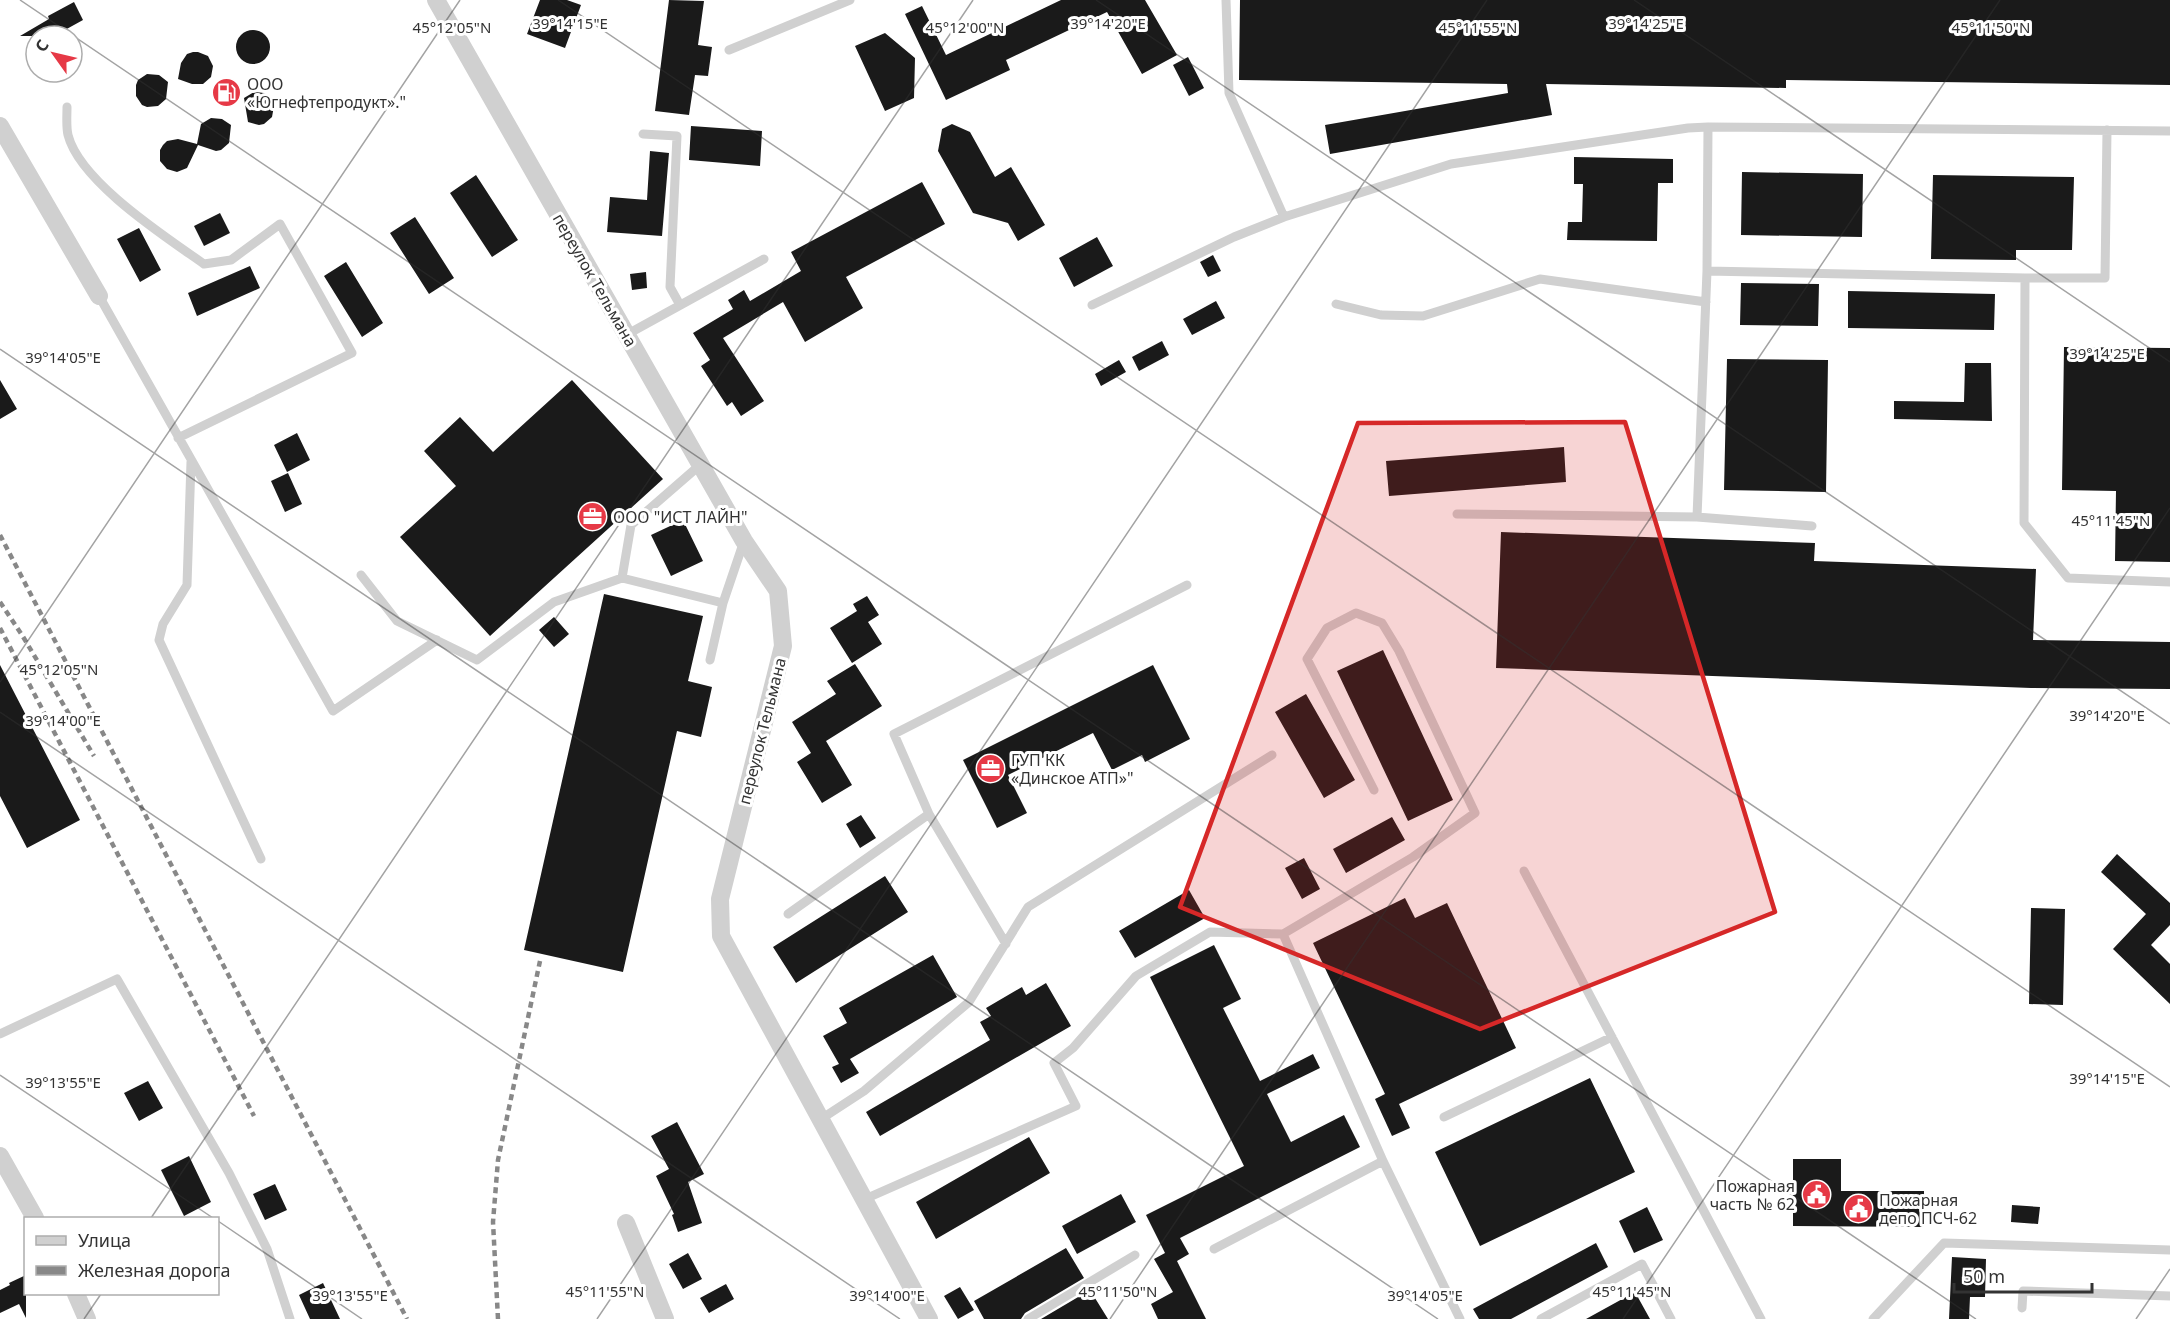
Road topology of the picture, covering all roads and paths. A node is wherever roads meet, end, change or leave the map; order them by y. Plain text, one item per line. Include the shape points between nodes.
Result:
1 (436, 0) edge
2 (850, 0) edge
3 (1227, 0) edge
4 (729, 50) dead end
5 (67, 107) dead end
6 (0, 126) edge
7 (1708, 127) junction
8 (2107, 130) junction
9 (2170, 131) edge
10 (643, 134) dead end
11 (1284, 217) junction
12 (764, 259) dead end
13 (1707, 271) junction
14 (2025, 278) junction
15 (99, 296) joint
16 (1706, 302) junction
17 (1336, 304) dead end
18 (680, 305) junction
19 (1092, 305) dead end
20 (626, 335) junction
21 (178, 438) junction
22 (191, 462) junction
23 (700, 465) junction
24 (1457, 514) dead end
25 (1697, 517) junction
26 (1812, 526) dead end
27 (744, 540) junction
28 (362, 575) dead end
29 (622, 578) junction
30 (2170, 582) edge
31 (1187, 585) dead end
32 (723, 603) junction
33 (436, 640) junction
34 (710, 660) dead end
35 (1272, 755) dead end
36 (1374, 790) dead end
37 (929, 814) junction
38 (261, 859) dead end
39 (1524, 871) dead end
40 (788, 914) dead end
41 (1283, 934) junction
42 (1006, 944) junction
43 (0, 1034) edge
44 (1612, 1037) junction
45 (1444, 1117) dead end
46 (821, 1119) junction
47 (0, 1156) edge
48 (1383, 1161) junction
49 (865, 1199) junction
50 (34, 1217) edge
51 (626, 1223) dead end
52 (1214, 1249) dead end
53 (2170, 1250) edge
54 (1135, 1256) dead end
55 (77, 1295) edge
56 (2170, 1296) edge
57 (2022, 1308) dead end
58 (87, 1319) edge
59 (290, 1319) edge
60 (665, 1319) edge
61 (929, 1319) edge
62 (1028, 1319) edge
63 (1460, 1319) edge
64 (1541, 1319) edge
65 (1671, 1319) edge
66 (1761, 1319) edge
67 (1873, 1319) edge

1 - 20 street, переулок Тельмана
2 - 4 lane
3 - 11 lane via 1229,93
5 - 21 lane via 68,135 82,164 130,211 204,264 231,260 280,224 352,353
6 - 15 street
7 - 8 lane
7 - 11 lane via 1451,164
7 - 13 lane
8 - 9 lane
8 - 14 lane via 2105,278
10 - 18 lane via 677,136 670,287
11 - 19 lane
12 - 18 lane
13 - 14 lane
13 - 16 lane
14 - 30 lane via 2024,523 2068,578
15 - 21 lane
16 - 17 lane via 1540,279 1423,316 1381,315
16 - 25 lane
18 - 20 lane
20 - 23 street, переулок Тельмана
21 - 22 lane
22 - 33 lane via 333,711
22 - 38 lane via 187,585 163,624 159,640
23 - 27 street, переулок Тельмана
23 - 29 lane via 631,525
24 - 25 lane
25 - 26 lane
27 - 32 lane
27 - 46 street, переулок Тельмана via 778,591 783,646 720,899 721,936
28 - 33 lane via 397,621
29 - 32 lane
29 - 33 lane via 554,602 477,660
31 - 37 lane via 894,734
32 - 34 lane
35 - 42 lane via 1028,907
36 - 41 lane via 1307,659 1327,628 1356,613 1382,623 1399,651 1475,813 1413,857
37 - 40 lane
37 - 42 lane
39 - 44 lane
41 - 48 lane
41 - 49 lane via 1210,932 1136,976 1073,1048 1054,1063 1076,1106
42 - 46 lane via 969,1002 864,1091
43 - 59 lane via 117,979 229,1173 267,1249
44 - 45 lane
44 - 66 lane
46 - 49 street, переулок Тельмана
47 - 50 street
48 - 52 lane
48 - 63 lane
49 - 61 street, переулок Тельмана
51 - 60 street
53 - 67 lane via 1944,1243
54 - 62 lane
55 - 58 street
56 - 57 lane via 2023,1291
64 - 65 lane via 1642,1264

